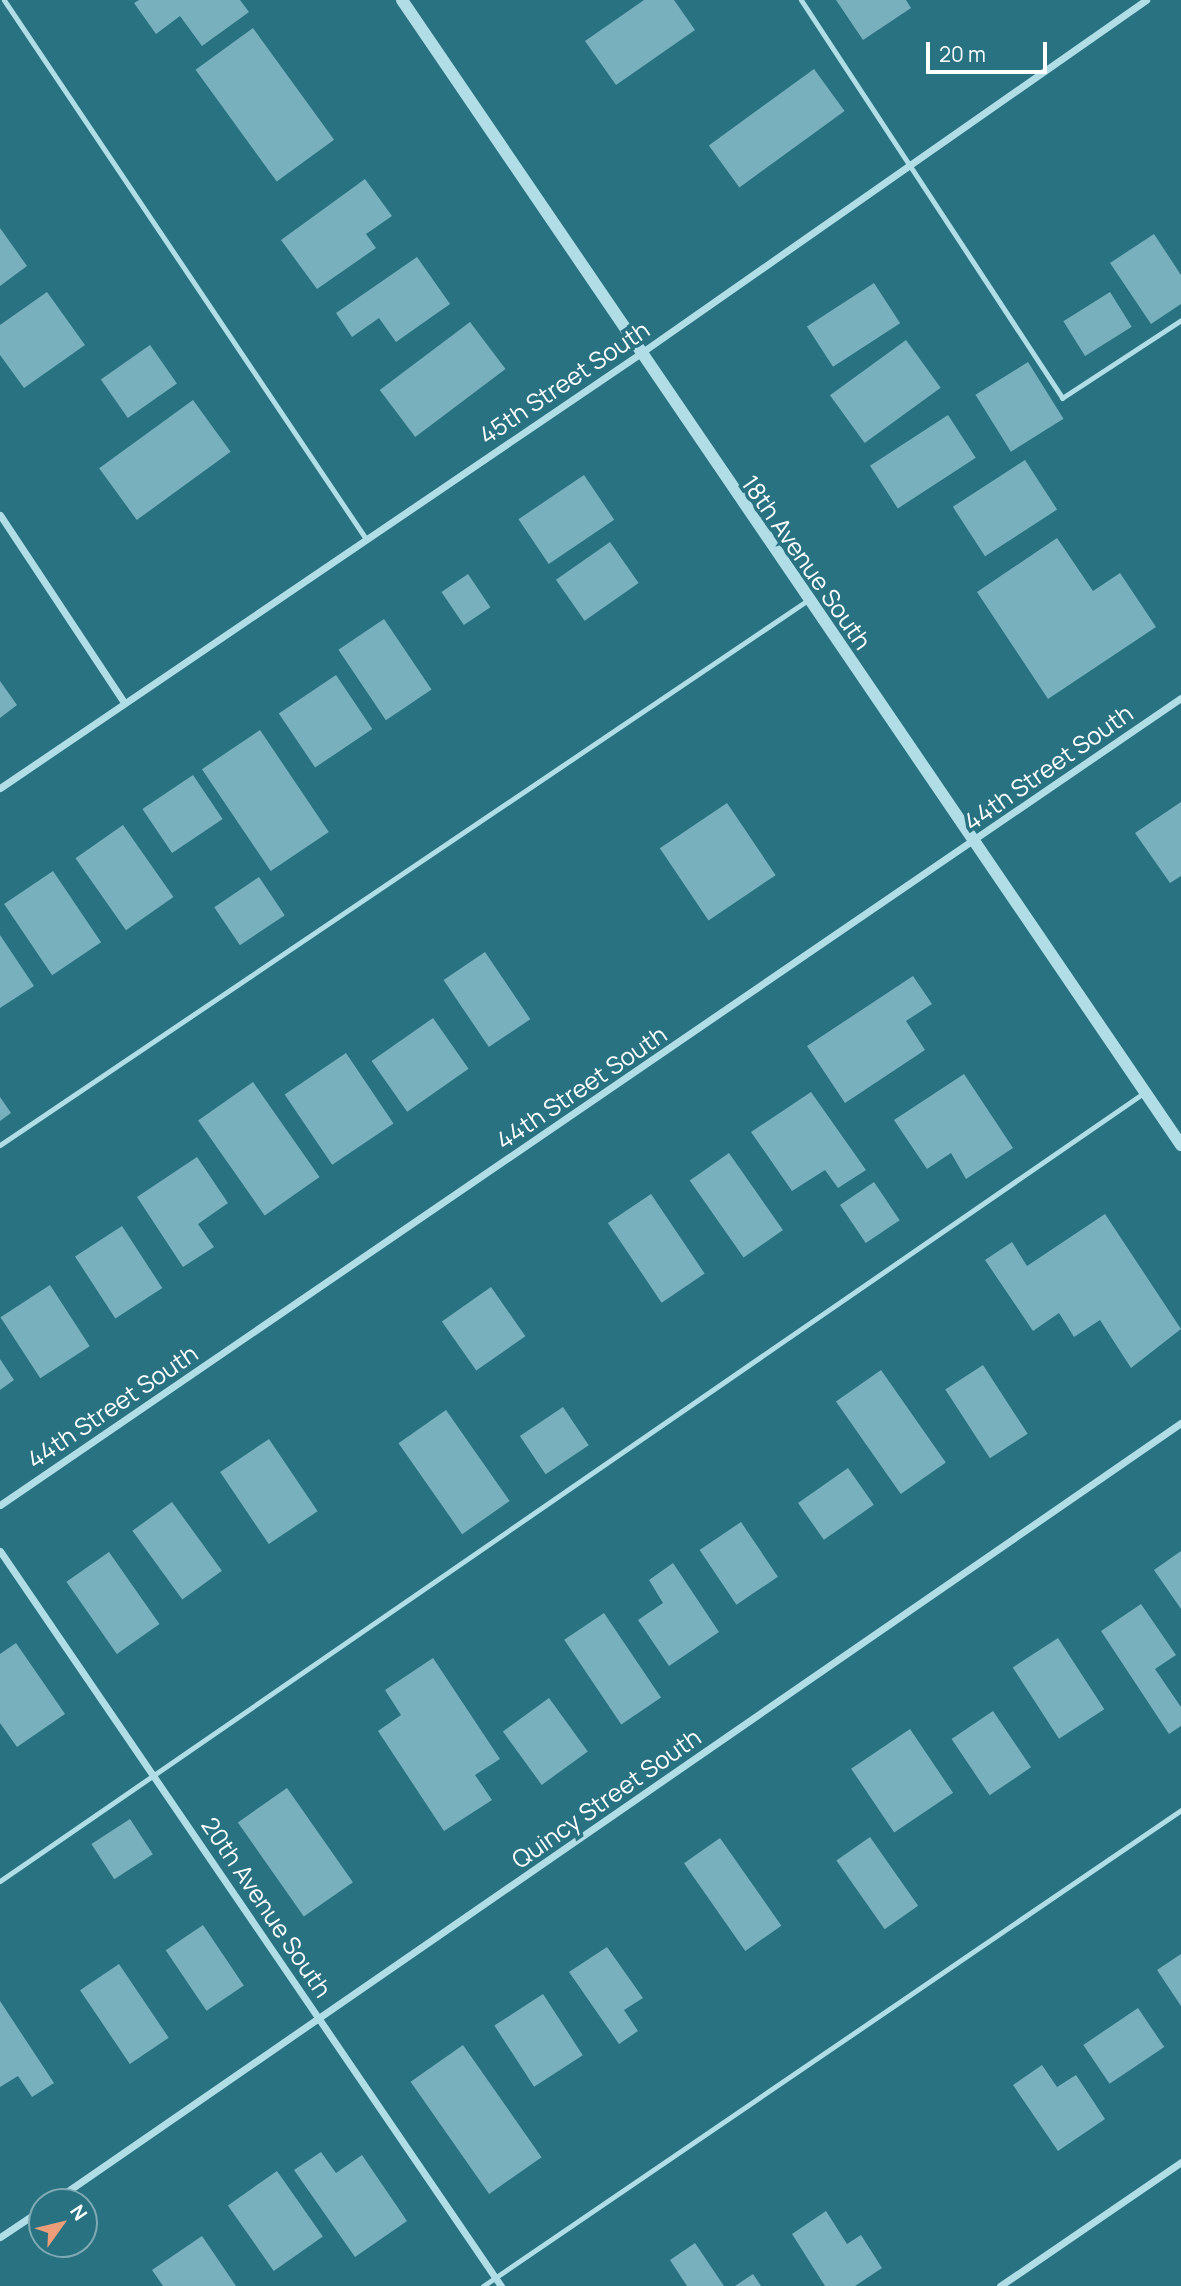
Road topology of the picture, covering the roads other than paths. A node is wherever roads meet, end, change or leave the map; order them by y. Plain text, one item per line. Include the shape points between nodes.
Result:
1 (4, 0) edge
2 (402, 0) edge
3 (801, 0) edge
4 (1146, 0) edge
5 (910, 165) junction
6 (1181, 320) edge
7 (638, 355) junction
8 (0, 515) edge
9 (366, 539) junction
10 (807, 600) junction
11 (1181, 698) edge
12 (124, 702) junction
13 (0, 788) edge
14 (975, 842) junction
15 (1145, 1092) junction
16 (0, 1144) edge
17 (1181, 1145) edge
18 (1181, 1423) edge
19 (0, 1505) edge
20 (0, 1551) edge
21 (154, 1775) junction
22 (1181, 1810) edge
23 (0, 1881) edge
24 (321, 2019) junction
25 (1181, 2162) edge
26 (73, 2188) edge
27 (28, 2218) edge
28 (0, 2237) edge
29 (495, 2277) junction
30 (483, 2286) edge
31 (501, 2286) edge
32 (1000, 2286) edge

1 - 9 lane
2 - 7 street, 18th Avenue South
3 - 5 lane
4 - 5 street, 45th Street South
5 - 6 lane via 1062,398
5 - 7 street, 45th Street South
7 - 9 street, 45th Street South
7 - 10 street, 18th Avenue South
8 - 12 street
9 - 12 street, 45th Street South
10 - 14 street, 18th Avenue South
10 - 16 lane
11 - 14 street, 44th Street South
12 - 13 street, 45th Street South
14 - 15 street, 18th Avenue South
14 - 19 street, 44th Street South
15 - 17 street, 18th Avenue South
15 - 21 lane
18 - 24 street, Quincy Street South
20 - 21 street, 20th Avenue South
21 - 23 lane
21 - 24 street, 20th Avenue South
22 - 29 lane
24 - 26 street, Quincy Street South
24 - 29 street, 20th Avenue South
25 - 32 street
27 - 28 street
29 - 30 lane
29 - 31 street, 20th Avenue South

